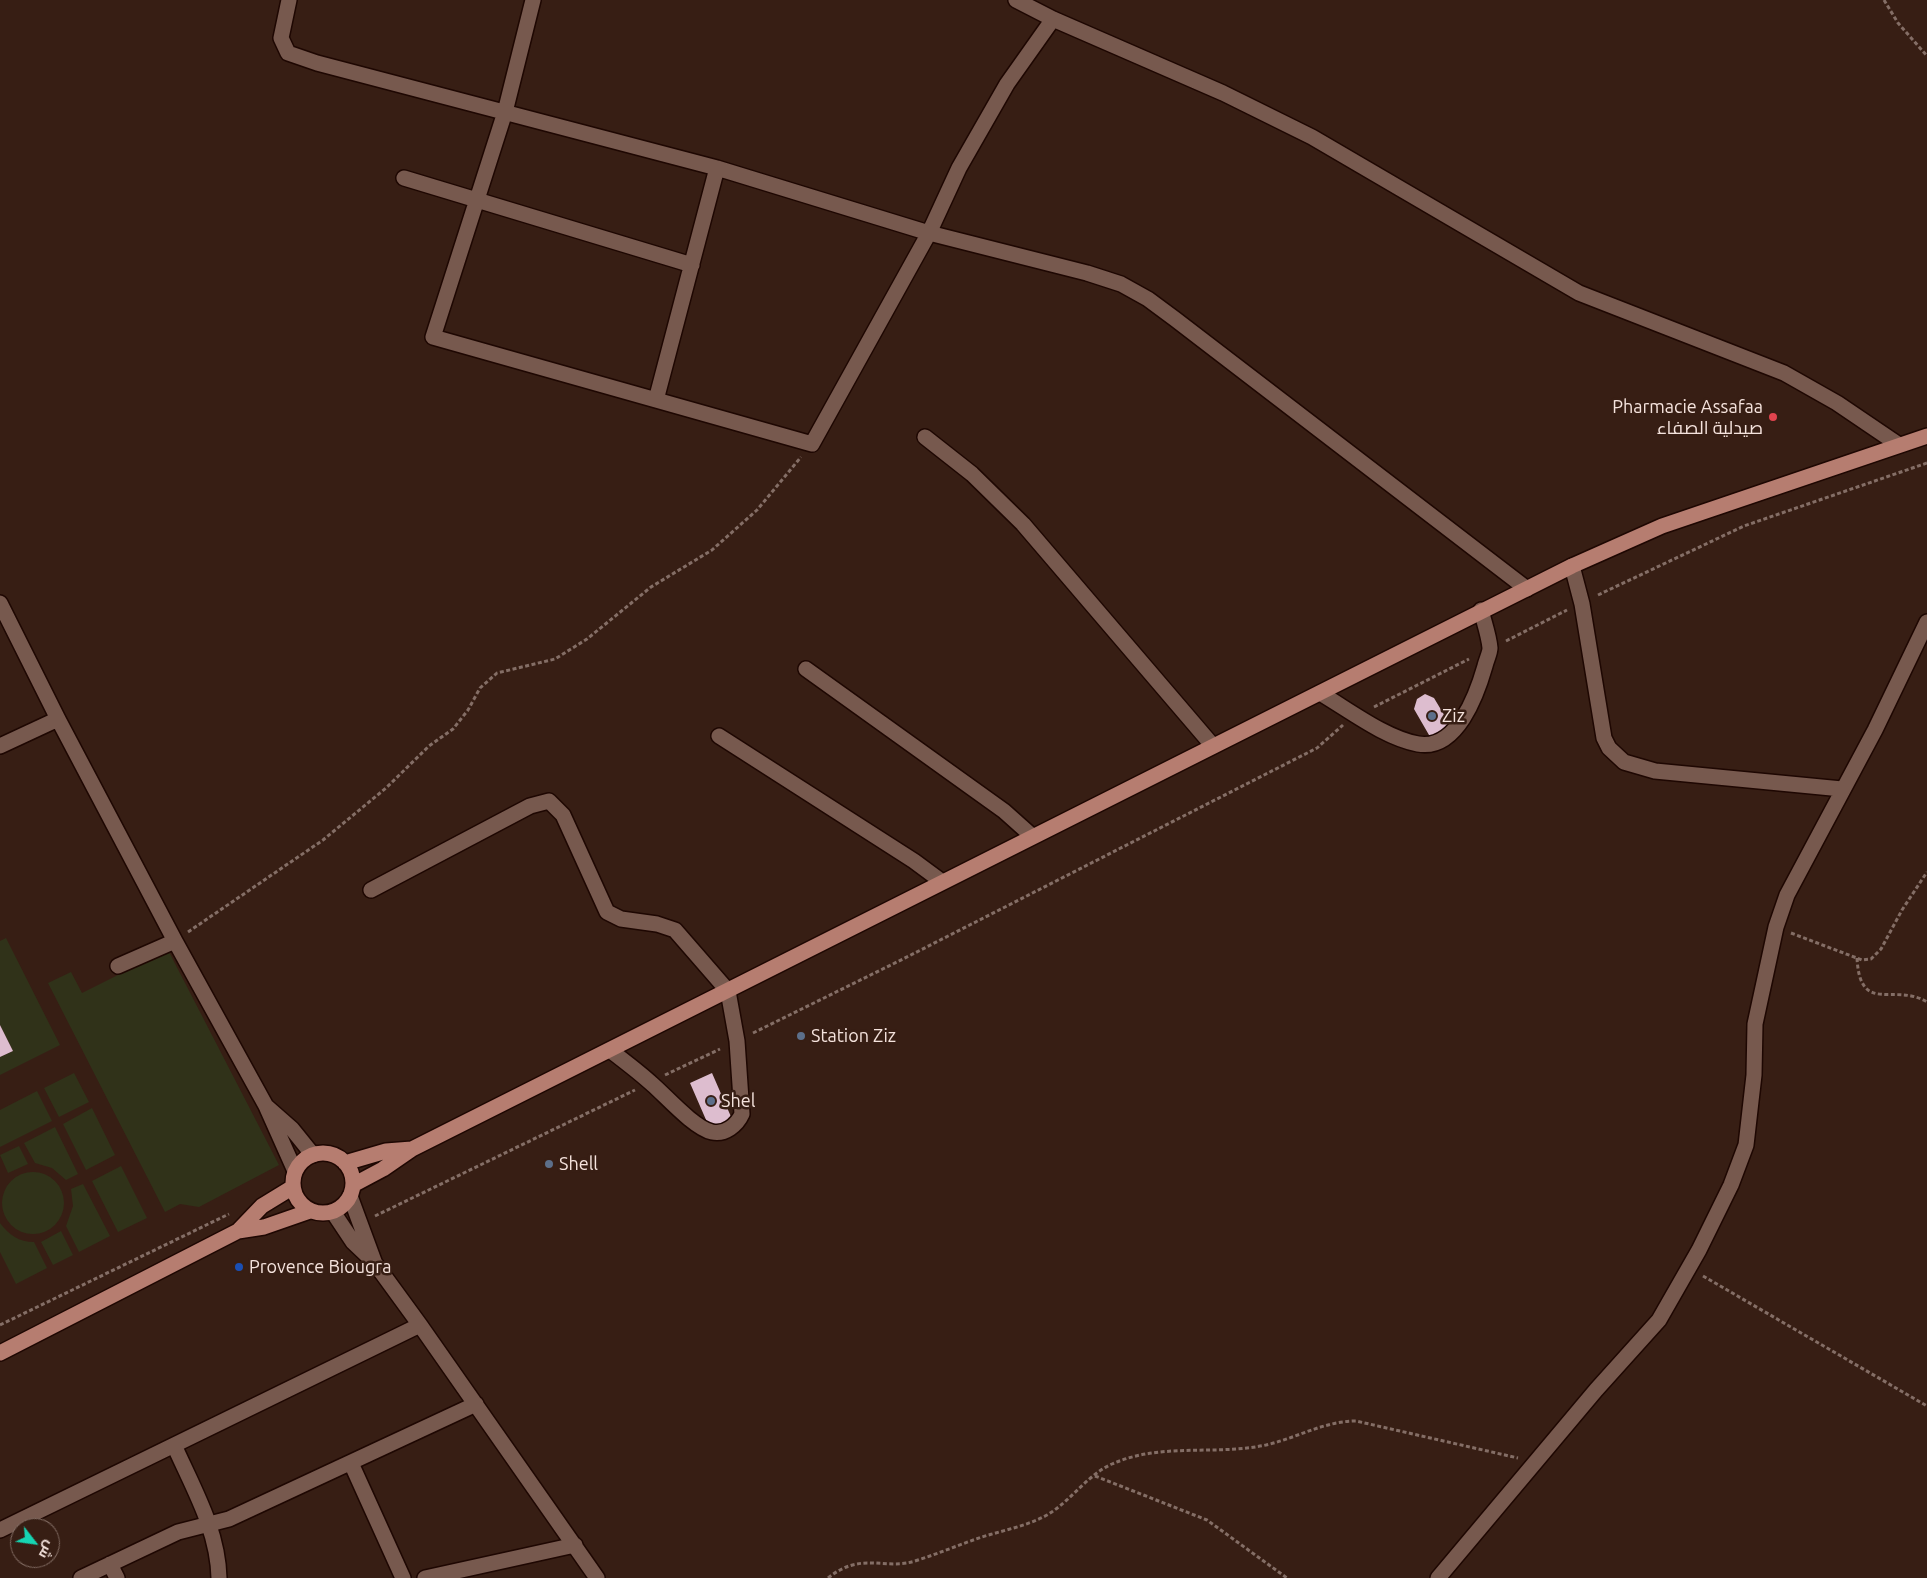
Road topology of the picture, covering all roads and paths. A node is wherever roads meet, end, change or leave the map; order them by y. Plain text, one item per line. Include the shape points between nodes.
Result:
1 (288, 0) edge
2 (533, 0) edge
3 (1016, 0) edge
4 (1884, 0) edge
5 (1053, 19) junction
6 (1927, 56) edge
7 (505, 112) junction
8 (718, 168) junction
9 (404, 178) dead end
10 (478, 201) junction
11 (930, 233) junction
12 (692, 265) junction
13 (656, 400) junction
14 (1927, 436) edge
15 (925, 438) dead end
16 (812, 444) junction
17 (1899, 445) junction
18 (1927, 463) edge
19 (1572, 566) junction
20 (1527, 589) junction
21 (0, 603) edge
22 (1582, 604) junction
23 (1481, 610) junction
24 (1927, 622) edge
25 (1490, 648) junction
26 (806, 669) dead end
27 (1320, 693) junction
28 (1359, 715) junction
29 (58, 719) junction
30 (719, 736) dead end
31 (0, 746) edge
32 (1213, 746) junction
33 (1842, 790) junction
34 (1032, 836) junction
35 (1927, 872) edge
36 (941, 882) junction
37 (371, 890) dead end
38 (1776, 928) junction
39 (175, 941) junction
40 (1857, 958) junction
41 (118, 966) dead end
42 (728, 991) junction
43 (1927, 1002) edge
44 (737, 1041) junction
45 (610, 1050) junction
46 (651, 1083) junction
47 (266, 1106) junction
48 (412, 1149) junction
49 (313, 1155) junction
50 (345, 1163) junction
51 (296, 1170) junction
52 (293, 1187) junction
53 (351, 1191) junction
54 (235, 1211) dead end
55 (310, 1211) junction
56 (333, 1212) junction
57 (361, 1223) junction
58 (238, 1231) junction
59 (374, 1262) junction
60 (1690, 1268) junction
61 (0, 1325) edge
62 (420, 1325) junction
63 (0, 1354) edge
64 (476, 1404) junction
65 (1927, 1406) edge
66 (174, 1445) junction
67 (1535, 1462) junction
68 (352, 1463) junction
69 (1094, 1475) junction
70 (210, 1525) junction
71 (0, 1530) edge
72 (575, 1545) junction
73 (114, 1571) edge
74 (81, 1578) edge
75 (219, 1578) edge
76 (403, 1578) edge
77 (426, 1578) edge
78 (597, 1578) edge
79 (828, 1578) edge
80 (1287, 1578) edge
81 (1438, 1578) edge

1 - 7 street via 281,38 288,53
2 - 7 street
3 - 5 street
4 - 6 path via 1898,24
5 - 11 street via 997,101 959,168
5 - 17 street via 1224,93 1312,136 1578,292 1784,373 1838,403
7 - 8 street
7 - 10 street
8 - 11 street
8 - 12 street
9 - 10 street
10 - 12 street
10 - 13 street via 433,337
11 - 16 street
11 - 20 street via 1087,273 1121,284 1148,299
12 - 13 street
13 - 16 street
14 - 17 main road
15 - 32 street via 972,474 1023,524
16 - 39 path via 757,510 712,550 651,587 587,639 555,658 497,673 480,688 453,729 324,840
17 - 19 main road via 1662,526
18 - 22 path via 1744,526
19 - 20 main road
19 - 22 street
20 - 23 main road
21 - 29 street
22 - 25 path
22 - 33 street via 1604,738 1617,757 1655,771
23 - 25 street
23 - 27 main road
24 - 33 street
25 - 28 path
25 - 28 street via 1470,708 1453,730 1436,742 1426,744 1403,740
26 - 34 street via 1004,811
27 - 28 street
27 - 32 main road
28 - 44 path via 1317,748 903,960
29 - 31 street
29 - 39 street
30 - 36 street via 914,861
32 - 34 main road
33 - 38 street via 1798,872
34 - 36 main road
35 - 40 path via 1874,957 1866,960
36 - 42 main road
37 - 42 street via 530,806 549,801 563,815 607,912 621,919 675,930
38 - 40 path
38 - 60 street via 1755,1024 1754,1076 1746,1145
39 - 41 street
39 - 47 street
40 - 43 path via 1859,980 1870,991 1883,995 1910,994
42 - 44 street
42 - 45 main road
44 - 46 path
44 - 46 street via 742,1114 732,1128 712,1132 705,1129
45 - 46 street
45 - 48 main road
46 - 57 path
47 - 49 street via 292,1129
47 - 51 street
48 - 50 main road via 386,1151
48 - 53 main road
49 - 50 main road via 336,1156
49 - 51 main road via 302,1161
50 - 53 main road via 351,1173
51 - 52 main road
52 - 55 main road via 296,1197
52 - 58 main road via 262,1206
53 - 56 main road via 343,1206
53 - 57 street
54 - 61 path
55 - 56 main road
55 - 58 main road via 273,1224
56 - 59 street via 353,1242
57 - 59 street
58 - 63 main road
59 - 62 street
60 - 65 path
60 - 67 street via 1659,1320
62 - 64 street
62 - 66 street
64 - 68 street
64 - 72 street
66 - 70 street
66 - 71 street
67 - 69 path via 1378,1425 1345,1421 1263,1445 1157,1452 1112,1464
67 - 81 street
68 - 70 street via 229,1520
68 - 76 street
69 - 79 path via 1053,1510 1021,1526 916,1561 851,1565
69 - 80 path via 1208,1520
70 - 73 street via 178,1532
70 - 75 street
72 - 77 street
72 - 78 street
73 - 74 street

